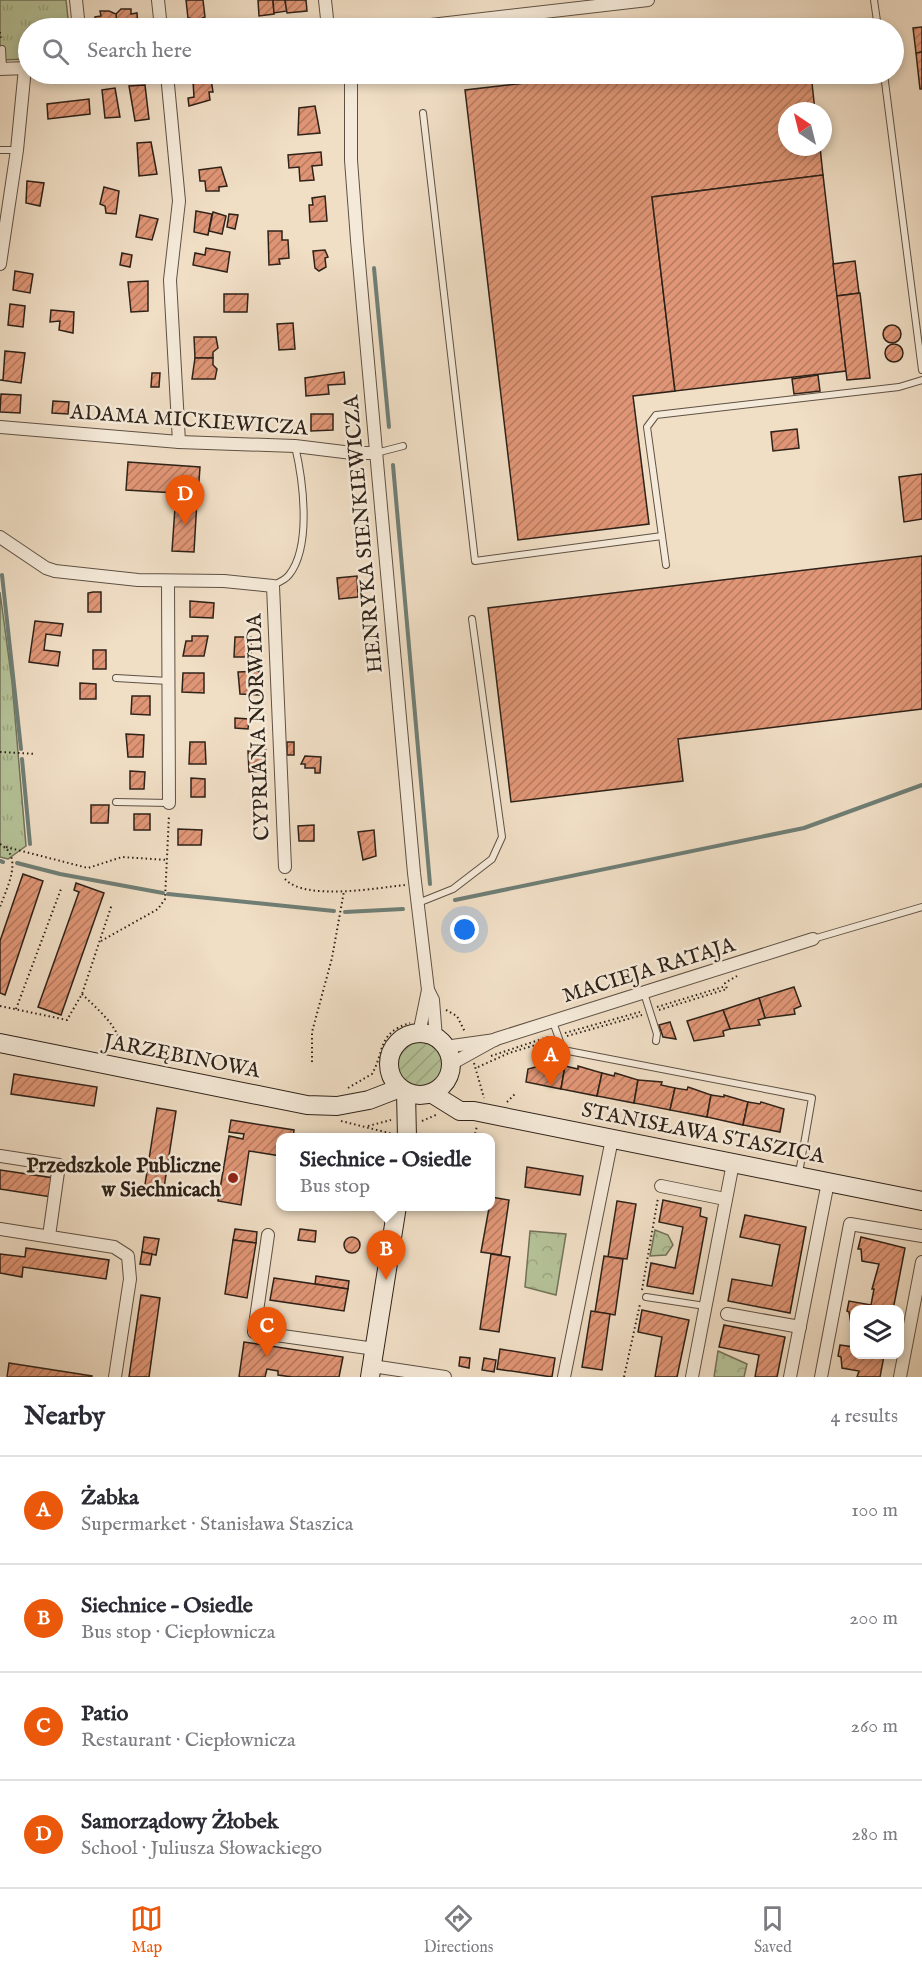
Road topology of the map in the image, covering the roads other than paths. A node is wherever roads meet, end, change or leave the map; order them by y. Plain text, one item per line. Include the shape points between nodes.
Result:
1 (76, 0) edge
2 (158, 0) edge
3 (325, 0) edge
4 (538, 0) edge
5 (648, 0) edge
6 (874, 0) edge
7 (539, 13) junction
8 (78, 18) edge
9 (160, 18) edge
10 (327, 18) edge
11 (494, 18) edge
12 (877, 18) edge
13 (2, 49) dead end
14 (18, 68) edge
15 (2, 69) edge
16 (25, 84) edge
17 (168, 84) edge
18 (351, 84) edge
19 (885, 84) edge
20 (423, 112) dead end
21 (0, 150) edge
22 (17, 150) junction
23 (0, 264) edge
24 (922, 370) edge
25 (922, 380) edge
26 (0, 427) edge
27 (179, 442) junction
28 (295, 446) junction
29 (404, 446) dead end
30 (376, 453) junction
31 (662, 536) junction
32 (0, 537) edge
33 (666, 565) dead end
34 (168, 581) junction
35 (273, 586) junction
36 (472, 619) dead end
37 (116, 678) dead end
38 (168, 681) junction
39 (116, 802) dead end
40 (169, 803) joint
41 (285, 867) road end
42 (417, 903) junction
43 (922, 906) edge
44 (813, 939) joint
45 (644, 993) junction
46 (553, 1022) junction
47 (428, 1034) junction
48 (496, 1040) junction
49 (656, 1041) dead end
50 (0, 1043) edge
51 (448, 1072) junction
52 (410, 1089) junction
53 (481, 1116) junction
54 (407, 1133) edge
55 (612, 1139) junction
56 (0, 1156) edge
57 (733, 1163) junction
58 (798, 1177) junction
59 (828, 1182) junction
60 (661, 1186) road end
61 (725, 1199) junction
62 (922, 1201) edge
63 (396, 1211) edge
64 (0, 1229) edge
65 (268, 1235) dead end
66 (49, 1236) junction
67 (922, 1236) edge
68 (922, 1262) edge
69 (646, 1297) dead end
70 (705, 1306) junction
71 (727, 1314) dead end
72 (800, 1327) junction
73 (372, 1364) edge
74 (115, 1377) edge
75 (445, 1377) edge
76 (564, 1377) edge
77 (692, 1377) edge
78 (790, 1377) edge
79 (821, 1377) edge
80 (900, 1377) edge

1 - 8 street
2 - 9 street
3 - 10 street
4 - 7 street
5 - 7 street
6 - 12 lane
7 - 11 street
13 - 15 lane
14 - 15 street
16 - 22 street
17 - 27 street via 179,201 170,280
18 - 30 street, HENRYKA SIENKIEWICZA via 351,160
19 - 24 lane
20 - 31 lane via 475,561
21 - 22 lane
22 - 23 street
25 - 31 lane via 899,387 656,415 647,427
26 - 27 street, ADAMA MICKIEWICZA
27 - 28 street, ADAMA MICKIEWICZA
28 - 30 street, ADAMA MICKIEWICZA
28 - 35 lane via 304,505 298,560 287,578
29 - 30 lane
30 - 42 street, HENRYKA SIENKIEWICZA
31 - 33 lane
32 - 34 street via 55,571
34 - 35 street
34 - 38 street
35 - 41 street, CYPRIANA NORWIDA
36 - 42 lane via 502,837 492,858 453,889
37 - 38 lane
38 - 40 street
39 - 40 lane
42 - 47 street, HENRYKA SIENKIEWICZA via 428,990
43 - 44 lane
44 - 45 street, MACIEJA RATAJA
45 - 46 street, MACIEJA RATAJA
45 - 49 lane
46 - 48 street, MACIEJA RATAJA
46 - 58 lane via 562,1050 812,1098
47 - 48 street, MACIEJA RATAJA
47 - 51 street
47 - 52 street via 401,1040 394,1048 389,1066
48 - 51 street, MACIEJA RATAJA
50 - 52 street, JARZĘBINOWA via 308,1105 337,1106
51 - 52 street
51 - 53 street
52 - 53 street, STANISŁAWA STASZICA
52 - 54 street
53 - 55 street, STANISŁAWA STASZICA
55 - 57 street, STANISŁAWA STASZICA
55 - 76 street
56 - 66 street via 59,1165
57 - 58 street, STANISŁAWA STASZICA
57 - 61 street
58 - 59 street, STANISŁAWA STASZICA
59 - 62 street, STANISŁAWA STASZICA
59 - 72 street
60 - 61 street
61 - 70 street
63 - 73 street
64 - 66 street
65 - 73 street via 254,1332
66 - 74 street via 114,1247 128,1256 130,1279
67 - 79 street via 850,1224
68 - 80 street
69 - 70 lane
70 - 77 street
71 - 72 street
72 - 78 street
73 - 75 street

